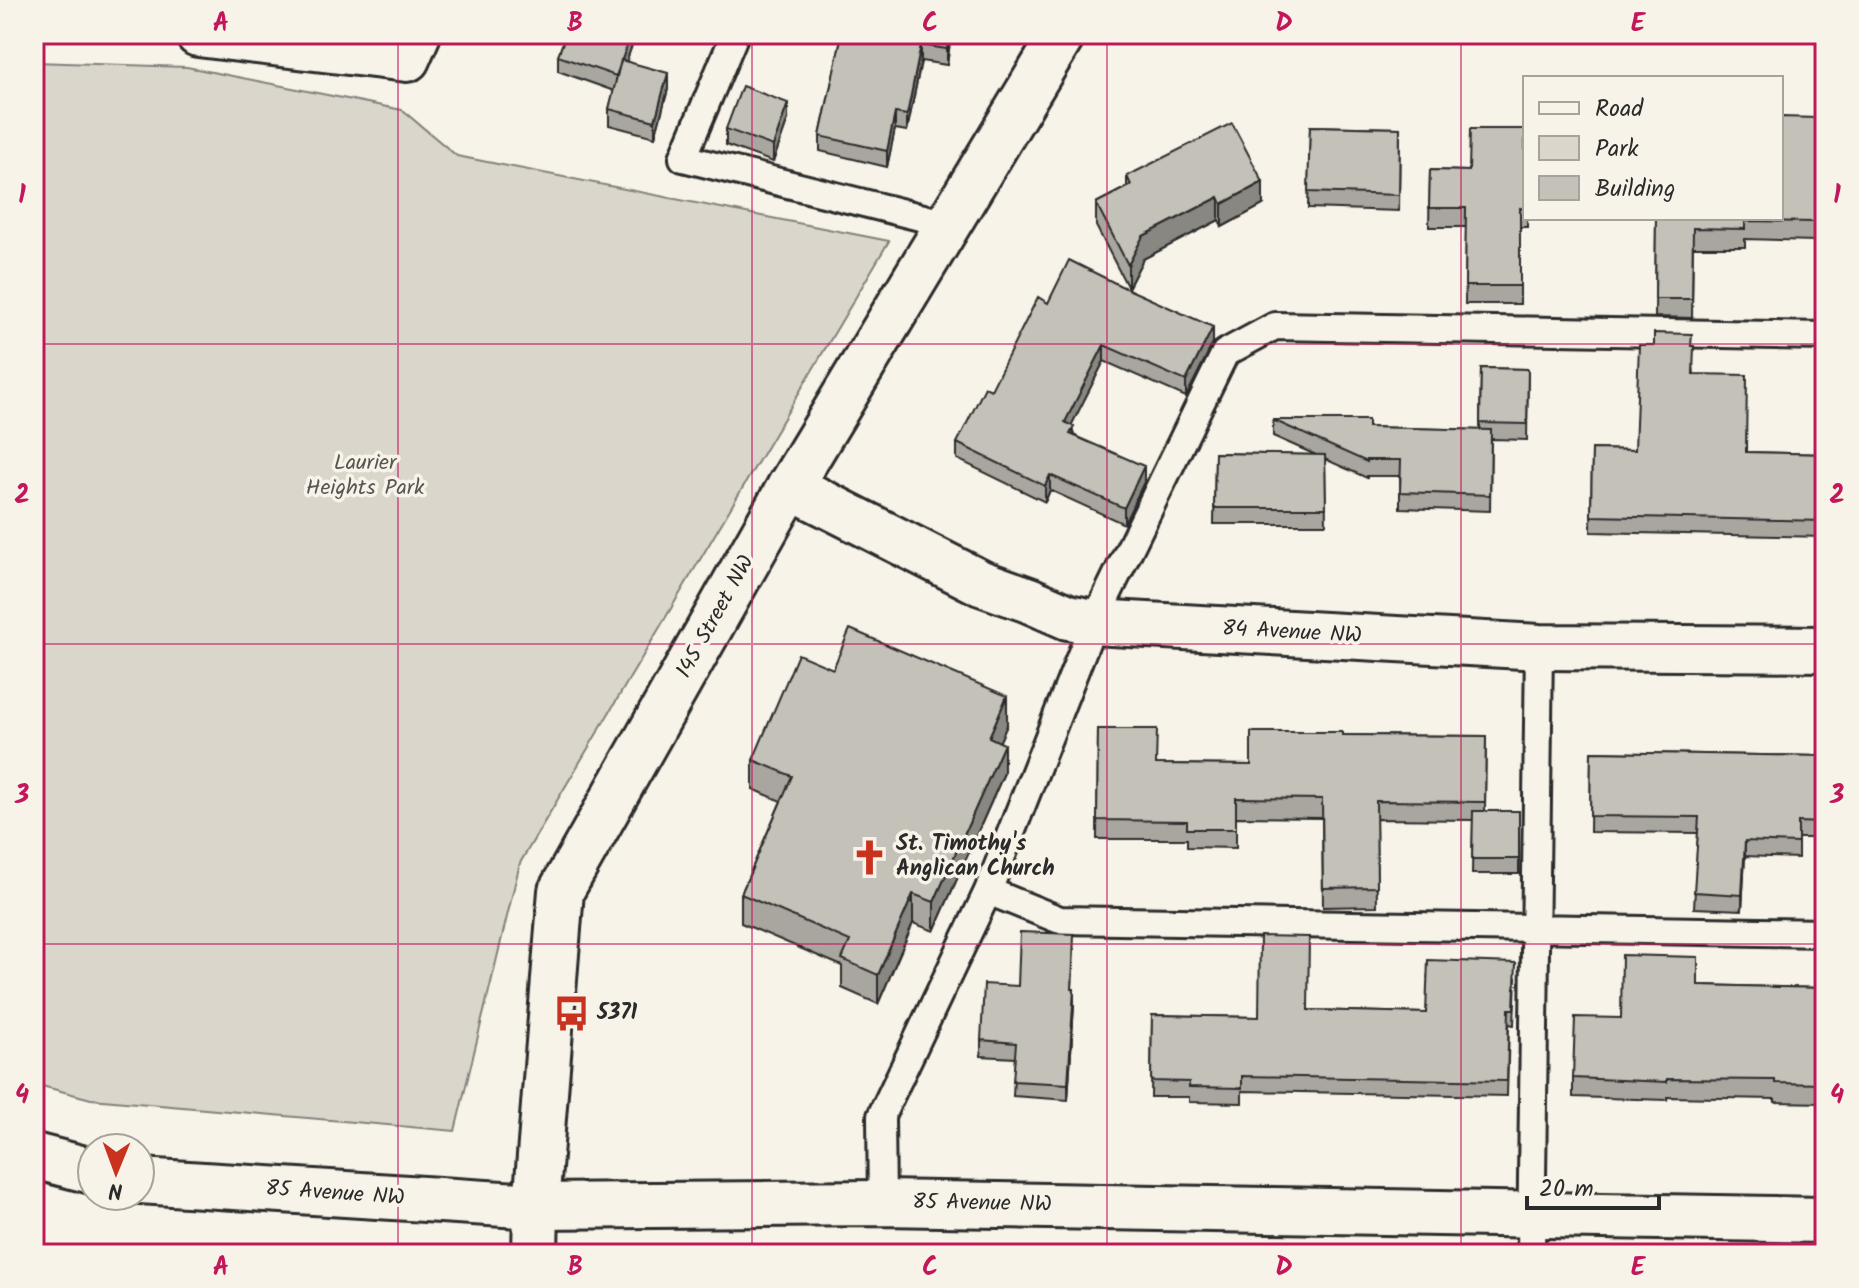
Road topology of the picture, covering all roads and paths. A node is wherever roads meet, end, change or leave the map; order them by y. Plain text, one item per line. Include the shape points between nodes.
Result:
1 (201, 34) edge
2 (735, 34) edge
3 (1063, 34) edge
4 (413, 46) edge
5 (948, 224) junction
6 (1825, 336) edge
7 (790, 486) junction
8 (1094, 622) junction
9 (1539, 647) junction
10 (1825, 649) edge
11 (988, 891) junction
12 (1536, 928) junction
13 (1825, 933) edge
14 (34, 1156) edge
15 (76, 1167) edge
16 (156, 1182) edge
17 (882, 1203) junction
18 (536, 1206) junction
19 (1825, 1220) edge
20 (1532, 1234) edge
21 (535, 1254) edge

1 - 4 street
2 - 5 lane via 683,158
3 - 5 street, 145 Street NW
5 - 7 street, 145 Street NW
6 - 8 lane via 1275,326 1225,353
7 - 8 street, 84 Avenue NW via 981,583
7 - 18 street, 145 Street NW via 561,891
8 - 9 street, 84 Avenue NW
8 - 11 lane
9 - 10 street, 84 Avenue NW
9 - 12 lane
11 - 12 lane via 1060,920
11 - 17 lane via 881,1116
12 - 13 lane
12 - 20 lane
14 - 15 street
16 - 18 street, 85 Avenue NW
17 - 18 street, 85 Avenue NW
17 - 20 street, 85 Avenue NW
18 - 21 street, 145 Street NW
19 - 20 street, 85 Avenue NW

